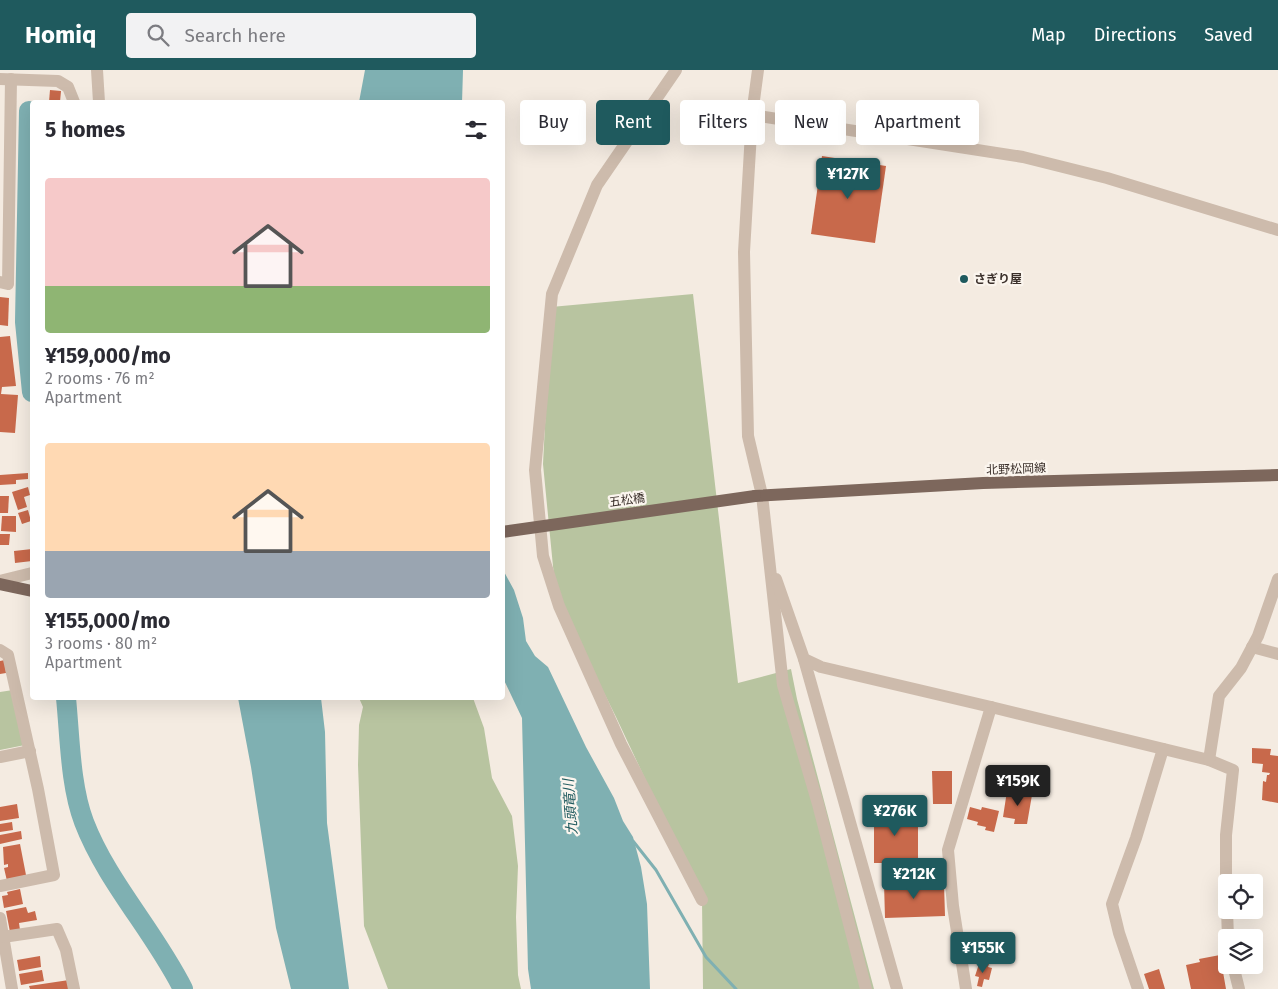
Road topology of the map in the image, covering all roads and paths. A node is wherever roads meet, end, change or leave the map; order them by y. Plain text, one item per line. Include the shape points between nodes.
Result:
1 (97, 70) edge
2 (676, 70) edge
3 (758, 70) edge
4 (5, 79) edge
5 (73, 100) edge
6 (99, 100) edge
7 (754, 100) edge
8 (765, 116) edge
9 (750, 145) edge
10 (1278, 230) edge
11 (0, 282) edge
12 (1278, 475) edge
13 (759, 495) junction
14 (505, 532) edge
15 (768, 555) junction
16 (30, 574) edge
17 (1278, 579) edge
18 (0, 582) edge
19 (30, 590) edge
20 (1252, 647) junction
21 (0, 650) edge
22 (1278, 654) edge
23 (804, 659) junction
24 (991, 707) junction
25 (1163, 749) junction
26 (30, 751) junction
27 (0, 757) edge
28 (1209, 760) junction
29 (1226, 874) edge
30 (0, 886) edge
31 (702, 900) dead end
32 (0, 918) edge
33 (3, 937) junction
34 (1235, 974) edge
35 (74, 988) edge
36 (12, 989) edge
37 (866, 989) edge
38 (897, 989) edge
39 (966, 989) edge
40 (1138, 989) edge
41 (1239, 989) edge

1 - 6 street
2 - 31 street via 598,185 552,294 535,470 543,556 559,606 620,744
3 - 7 street
4 - 5 street via 58,80 68,87
4 - 11 street via 8,284
8 - 10 street via 1023,157 1107,178
9 - 13 street via 744,252 747,406 748,436
12 - 13 main road, 北野松岡線
13 - 14 main road, 五松橋, bridge
13 - 15 street
15 - 23 street
15 - 37 street via 783,685
16 - 18 street
17 - 20 street
18 - 19 main road
20 - 22 street
20 - 28 street via 1219,696
21 - 26 street via 8,655
23 - 24 street via 821,667
23 - 38 street
24 - 25 street
24 - 39 street via 948,850
25 - 28 street
25 - 40 street via 1112,904
26 - 27 street
26 - 30 street via 54,875
28 - 29 street via 1233,770 1226,835
32 - 33 street
33 - 35 street via 58,929
33 - 36 street
34 - 41 street

